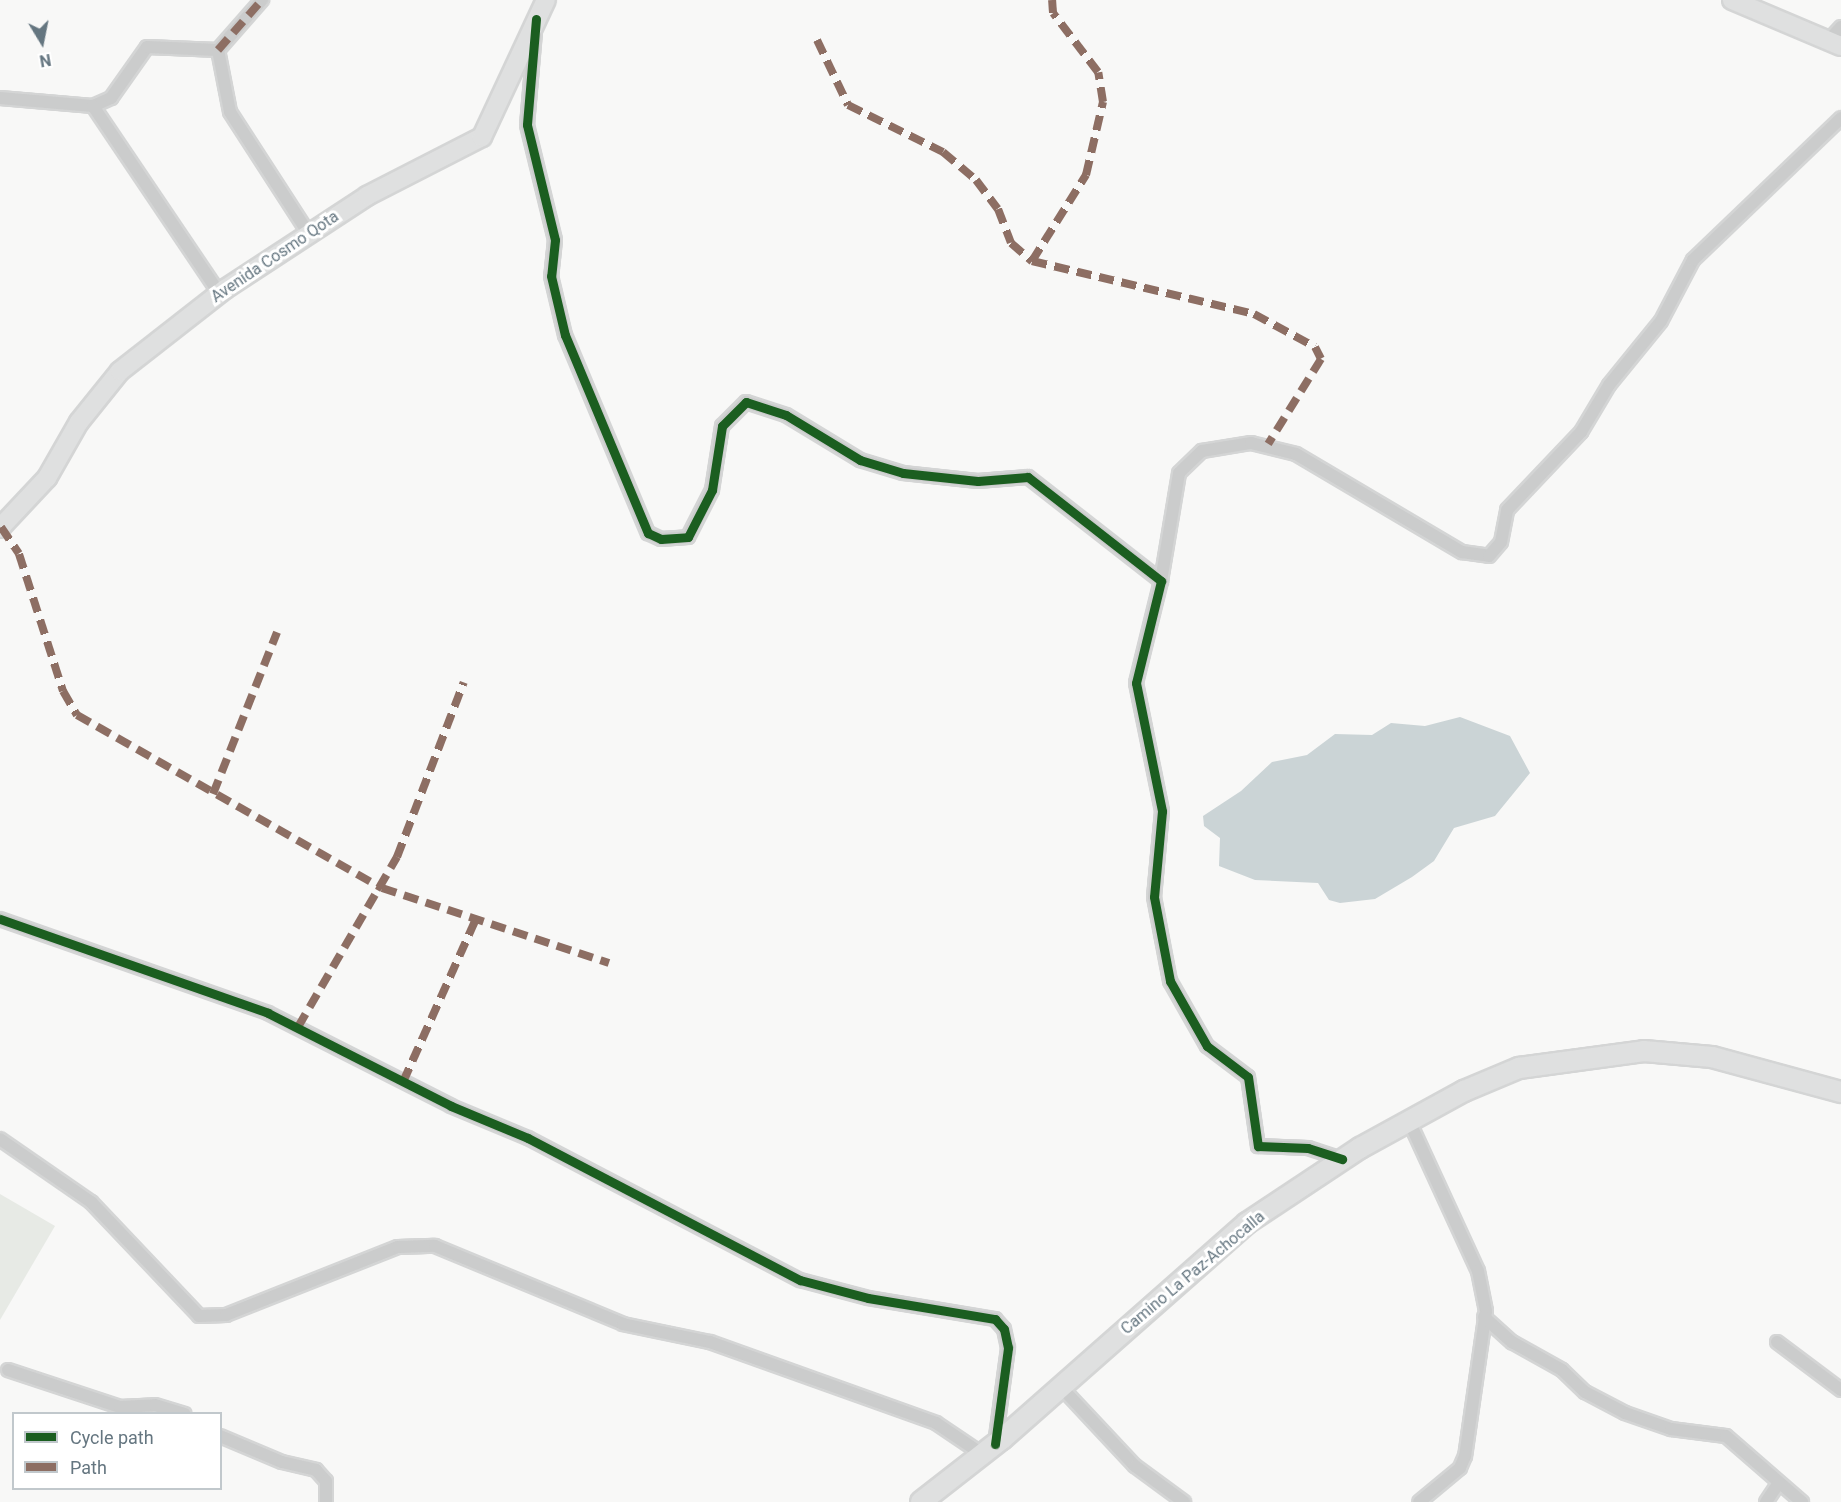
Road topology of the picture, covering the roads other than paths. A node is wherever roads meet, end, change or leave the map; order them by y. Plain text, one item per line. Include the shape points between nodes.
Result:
1 (262, 0) edge
2 (546, 0) edge
3 (1732, 0) edge
4 (536, 19) junction
5 (1841, 27) edge
6 (1835, 44) edge
7 (218, 50) junction
8 (0, 98) edge
9 (93, 106) junction
10 (1841, 118) edge
11 (309, 234) junction
12 (219, 293) junction
13 (0, 528) edge
14 (1161, 581) junction
15 (0, 919) edge
16 (1841, 1092) edge
17 (1409, 1121) junction
18 (0, 1139) edge
19 (1342, 1159) junction
20 (1484, 1317) junction
21 (1777, 1342) dead end
22 (8, 1370) dead end
23 (1061, 1387) junction
24 (1841, 1390) edge
25 (181, 1412) edge
26 (222, 1437) edge
27 (989, 1449) junction
28 (1779, 1483) junction
29 (326, 1502) edge
30 (921, 1502) edge
31 (1184, 1502) edge
32 (1419, 1502) edge
33 (1766, 1502) edge
34 (1802, 1502) edge

1 - 7 street
2 - 4 street, Avenida Cosmo Qota
3 - 6 street
4 - 11 street, Avenida Cosmo Qota via 482,137 367,196
4 - 14 street via 527,125 555,240 551,276 565,335 648,533 661,539 688,537 712,490 722,426 746,402 786,415 860,460 903,473 978,481 1028,477
5 - 6 street
7 - 9 street via 147,47 111,98
7 - 11 street via 230,112
8 - 9 street
9 - 12 street
10 - 14 street via 1693,260 1660,321 1609,385 1581,432 1507,510 1501,542 1489,556 1462,552 1296,454 1251,443 1202,452 1179,473
11 - 12 street, Avenida Cosmo Qota
12 - 13 street, Avenida Cosmo Qota via 120,371 79,422 47,478
14 - 19 street via 1136,683 1162,811 1154,897 1168,975 1207,1046 1248,1077 1258,1146 1308,1149
15 - 27 street via 268,1013 441,1101 528,1138 800,1280 868,1298 995,1319 1004,1329 1008,1348
16 - 17 main road, Camino La Paz-Achocalla via 1713,1057 1644,1051 1581,1055 1519,1068
17 - 19 main road, Camino La Paz-Achocalla
17 - 20 street via 1478,1271
18 - 27 street via 91,1202 199,1316 226,1315 398,1247 435,1246 623,1324 711,1342 936,1423
19 - 23 main road, Camino La Paz-Achocalla via 1247,1223
20 - 28 street via 1512,1342 1555,1364 1585,1392 1644,1422 1726,1436
20 - 32 street via 1465,1456 1460,1468
21 - 24 street
22 - 25 street via 120,1407 154,1405
23 - 27 main road, Camino La Paz-Achocalla
23 - 31 street via 1135,1466
26 - 29 street via 282,1462 316,1470 326,1481
27 - 30 main road, Camino La Paz-Achocalla
28 - 33 street
28 - 34 street

